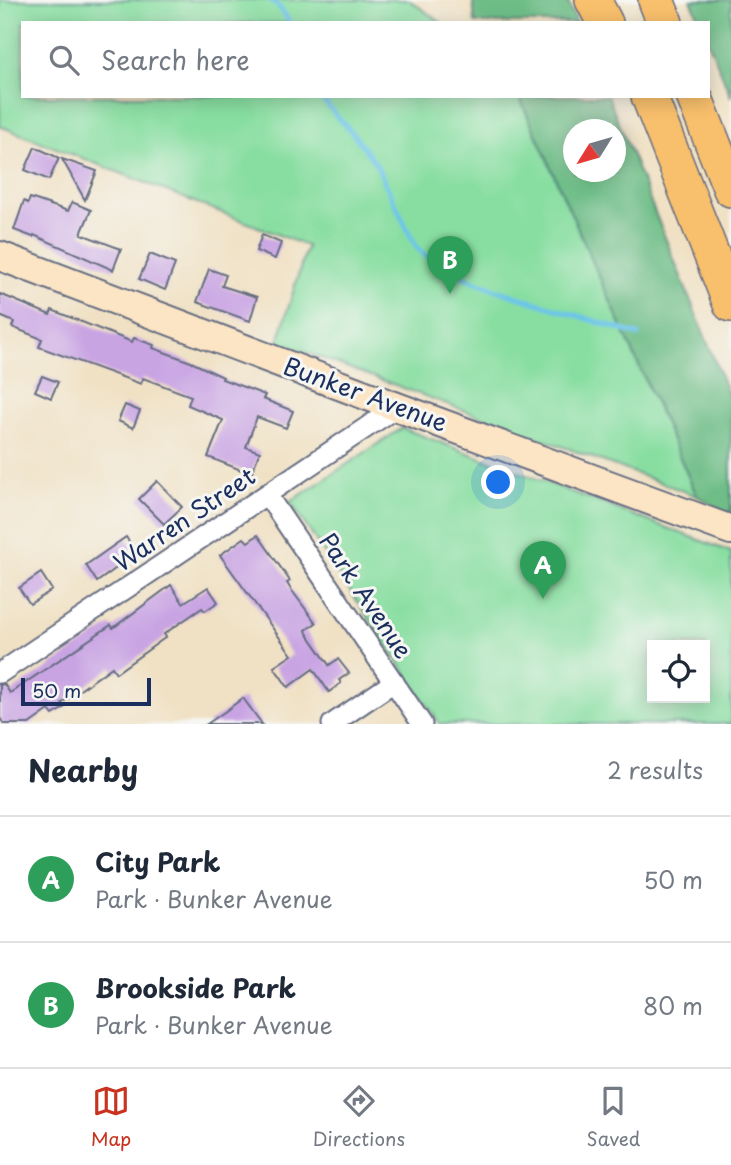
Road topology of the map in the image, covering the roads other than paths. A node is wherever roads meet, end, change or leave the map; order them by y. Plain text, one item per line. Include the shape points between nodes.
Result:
1 (593, 0) edge
2 (611, 0) edge
3 (656, 0) edge
4 (604, 21) edge
5 (619, 21) edge
6 (664, 21) edge
7 (650, 98) edge
8 (695, 98) edge
9 (731, 189) edge
10 (0, 257) edge
11 (731, 304) edge
12 (397, 407) junction
13 (267, 495) junction
14 (731, 530) edge
15 (0, 673) edge
16 (394, 682) junction
17 (332, 724) edge
18 (422, 724) edge

1 - 4 highway
2 - 5 highway
3 - 6 highway
7 - 11 highway
8 - 9 highway
10 - 12 street, Bunker Avenue
12 - 13 street, Warren Street
12 - 14 street, Bunker Avenue
13 - 15 street, Warren Street
13 - 16 street, Park Avenue
16 - 17 street
16 - 18 street, Park Avenue

